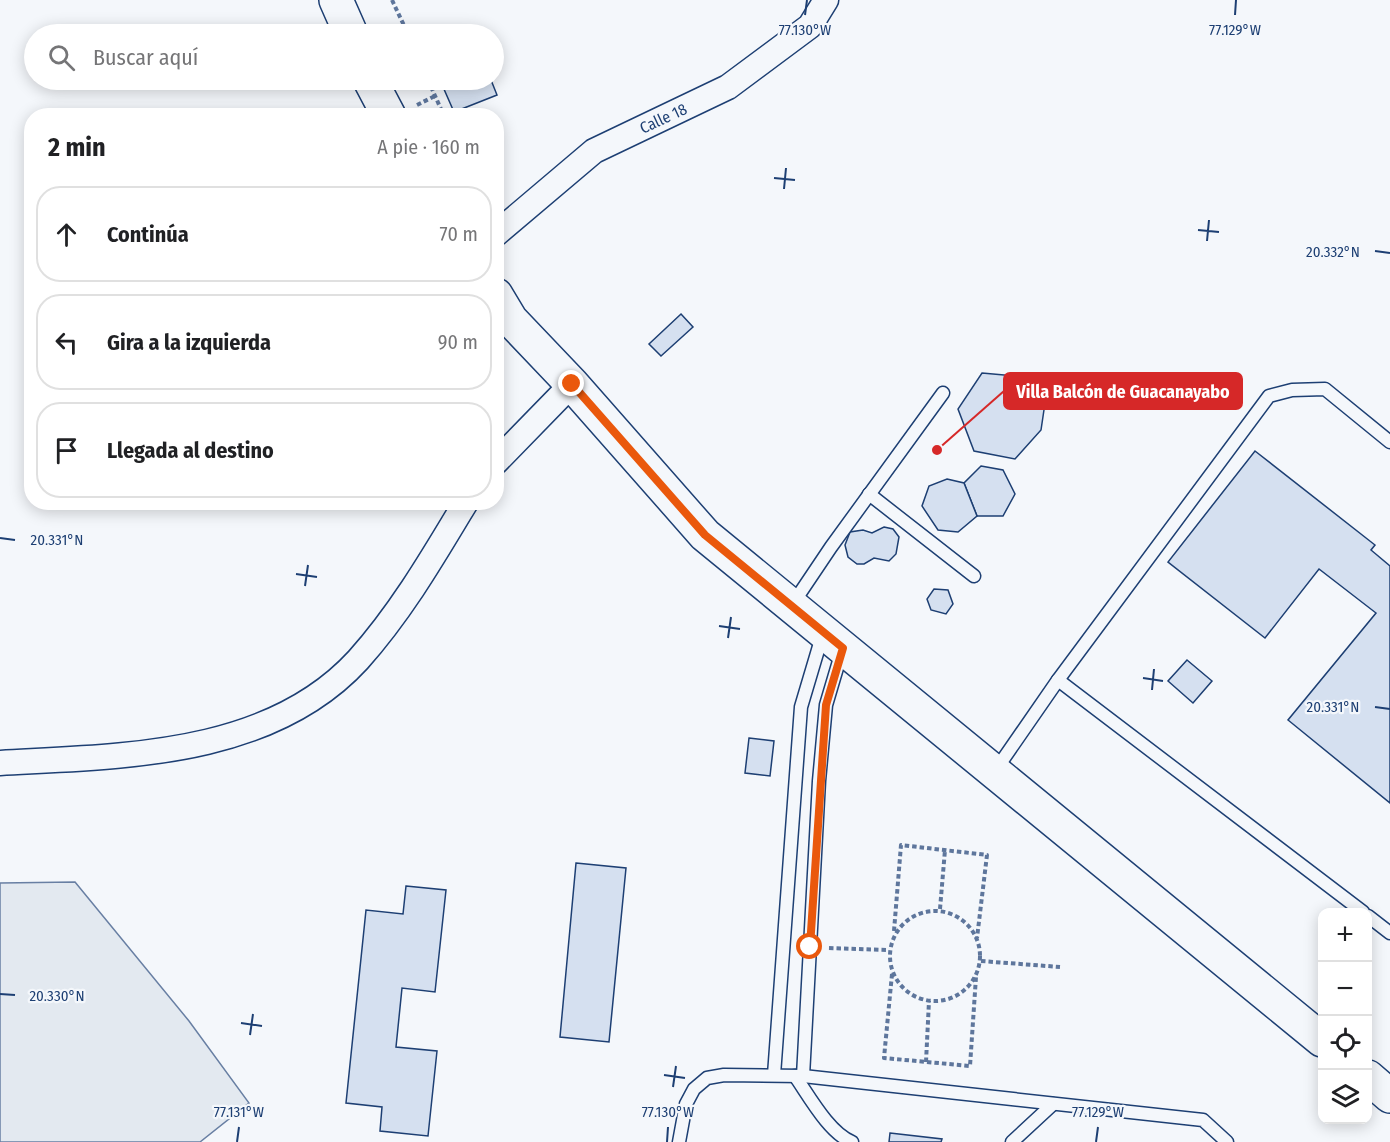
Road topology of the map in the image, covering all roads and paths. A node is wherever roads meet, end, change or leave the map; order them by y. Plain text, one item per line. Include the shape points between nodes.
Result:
1 (336, 0) edge
2 (392, 0) edge
3 (826, 0) edge
4 (347, 24) edge
5 (403, 24) edge
6 (375, 90) edge
7 (432, 90) edge
8 (385, 108) edge
9 (440, 108) edge
10 (504, 227) edge
11 (504, 308) edge
12 (572, 384) junction
13 (943, 393) dead end
14 (1390, 442) edge
15 (504, 454) edge
16 (869, 494) junction
17 (461, 510) edge
18 (974, 576) dead end
19 (792, 606) junction
20 (833, 640) junction
21 (1058, 680) junction
22 (0, 763) edge
23 (994, 772) junction
24 (945, 850) junction
25 (1358, 908) edge
26 (940, 909) junction
27 (1372, 919) edge
28 (1390, 933) edge
29 (894, 938) junction
30 (977, 938) junction
31 (810, 947) junction
32 (889, 950) junction
33 (981, 961) junction
34 (1060, 967) dead end
35 (977, 971) junction
36 (892, 974) junction
37 (929, 1002) junction
38 (1318, 1036) edge
39 (926, 1062) junction
40 (774, 1075) junction
41 (799, 1076) junction
42 (1372, 1080) edge
43 (1390, 1096) edge
44 (1053, 1104) junction
45 (679, 1142) edge
46 (852, 1142) edge
47 (1012, 1142) edge
48 (1227, 1142) edge

1 - 4 main road
2 - 5 path
3 - 10 street, Calle 18 via 810,26 728,87 594,151
6 - 8 main road
7 - 9 path
11 - 12 main road
12 - 15 street
12 - 19 main road via 705,535
13 - 16 lane
14 - 21 lane via 1325,389 1292,390 1269,396
16 - 18 lane
16 - 19 lane
17 - 22 street via 404,602 357,661 315,698 251,731 172,749
19 - 20 main road
20 - 23 main road
20 - 31 lane
20 - 40 lane via 801,706
21 - 23 lane
21 - 25 lane
23 - 38 main road
24 - 26 path
24 - 29 path via 901,845
24 - 30 path via 987,855
26 - 29 path via 916,913 897,928
26 - 30 path via 963,919
27 - 28 lane
29 - 32 path
30 - 33 path
31 - 32 path
31 - 41 lane
32 - 36 path
33 - 34 path
33 - 35 path
35 - 37 path via 972,984 953,998
35 - 39 path via 970,1066
36 - 37 path via 907,992
36 - 39 path via 884,1058
37 - 39 path
40 - 41 lane
40 - 45 lane via 707,1078 694,1089 686,1104
41 - 44 lane
41 - 46 lane via 822,1115
42 - 43 main road
44 - 47 lane
44 - 48 lane via 1203,1120

